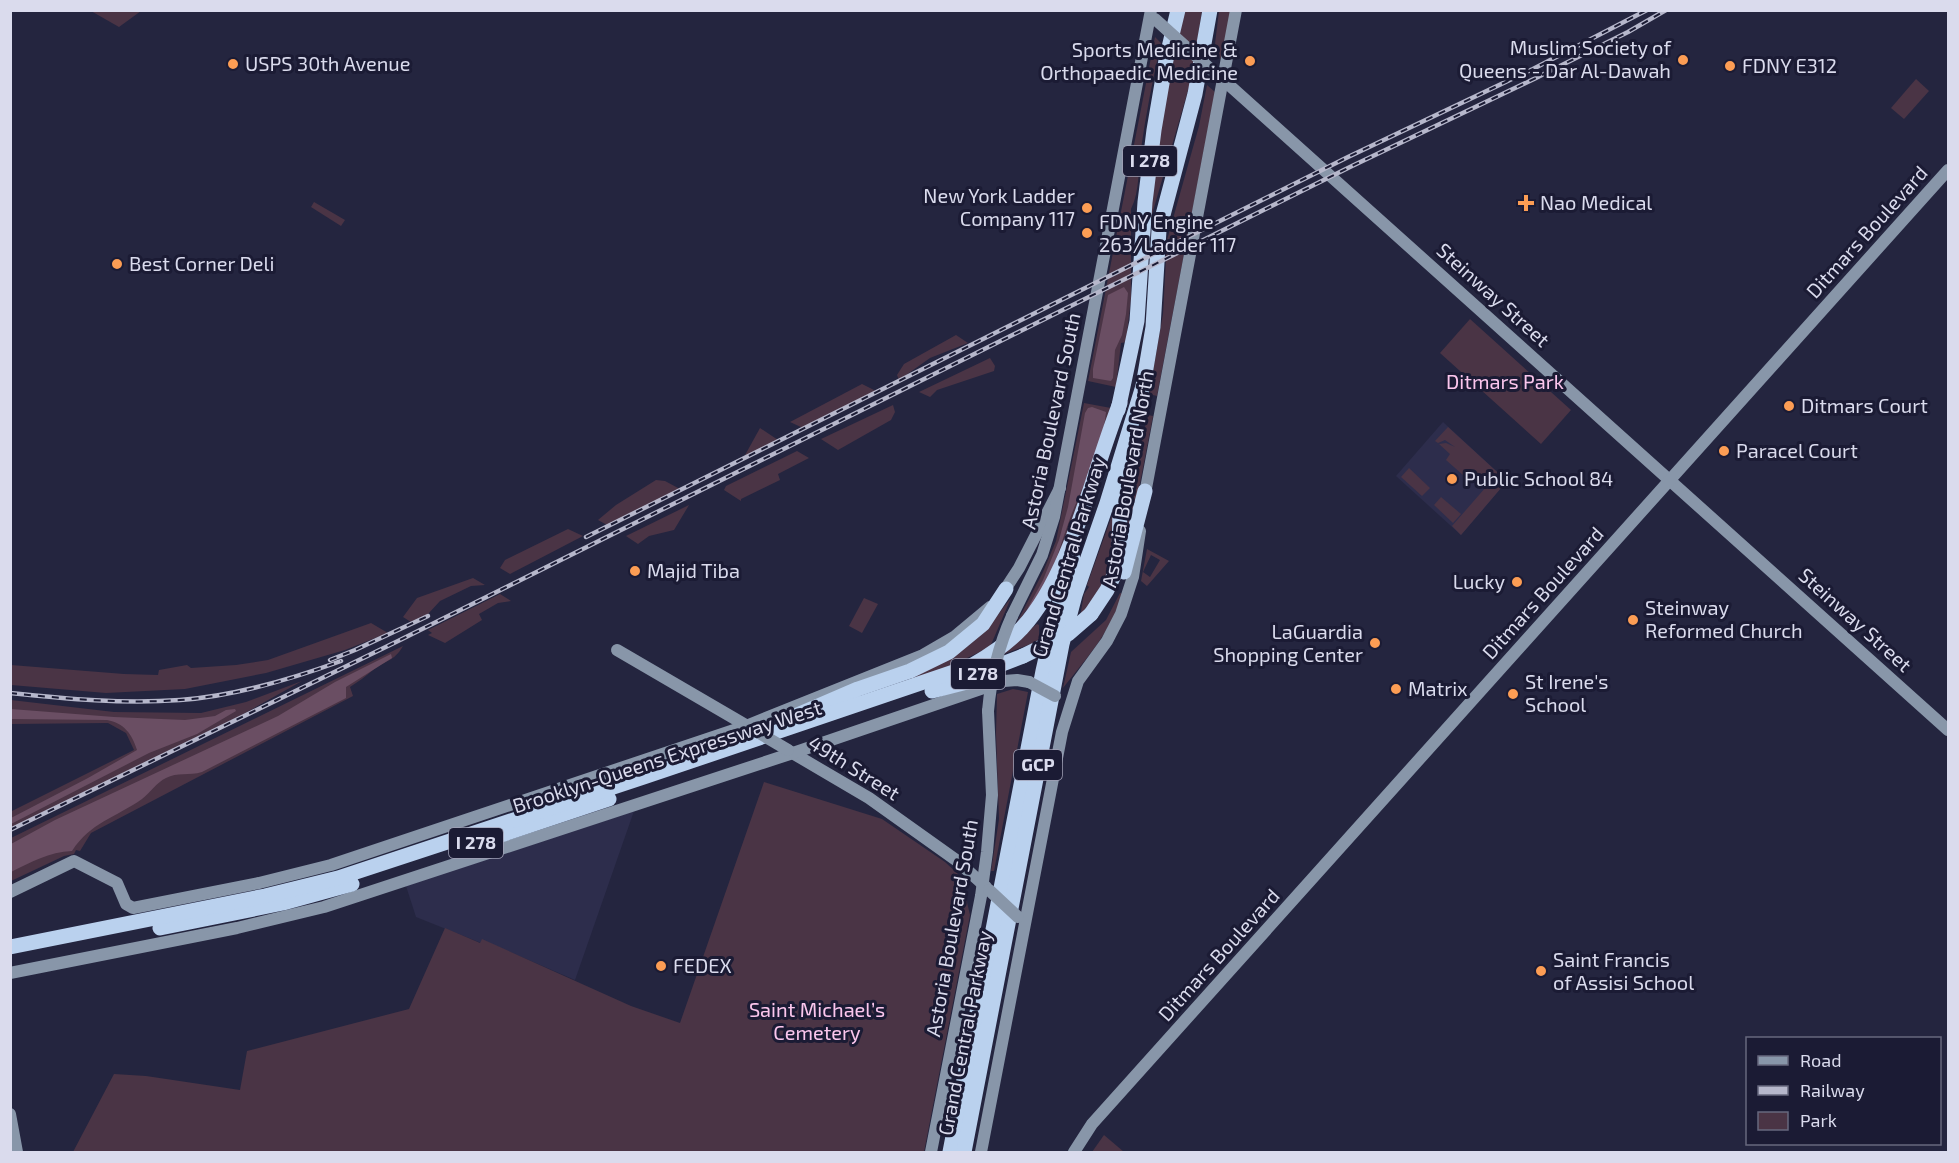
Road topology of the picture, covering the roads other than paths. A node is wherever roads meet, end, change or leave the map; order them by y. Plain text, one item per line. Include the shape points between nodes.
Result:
1 (1178, 10) edge
2 (1210, 10) edge
3 (1236, 10) edge
4 (1150, 14) edge
5 (1220, 78) junction
6 (1948, 170) edge
7 (1143, 386) junction
8 (1120, 403) junction
9 (1670, 481) junction
10 (1060, 488) junction
11 (1145, 491) junction
12 (1006, 589) junction
13 (1093, 619) junction
14 (617, 650) dead end
15 (1069, 705) junction
16 (747, 726) junction
17 (1948, 730) edge
18 (791, 752) junction
19 (567, 802) junction
20 (986, 887) junction
21 (10, 892) edge
22 (1022, 920) junction
23 (10, 947) edge
24 (10, 958) edge
25 (10, 973) edge
26 (10, 1114) edge
27 (17, 1152) edge
28 (931, 1152) edge
29 (950, 1152) edge
30 (964, 1152) edge
31 (981, 1152) edge
32 (1074, 1152) edge

1 - 8 highway, Grand Central Parkway / I 278 via 1154,130 1137,321
2 - 7 highway, Grand Central Parkway / GCP via 1193,101 1159,230 1153,327
3 - 5 street, Astoria Boulevard North
4 - 5 street, Steinway Street, bridge
4 - 10 street, Astoria Boulevard South
5 - 9 street, Steinway Street
5 - 11 street, Astoria Boulevard North
6 - 9 street, Ditmars Boulevard
7 - 13 highway, Brooklyn-Queens Expressway West / I 278 via 1121,499 1117,565
7 - 30 highway, Grand Central Parkway / GCP via 1062,644
8 - 19 highway, Brooklyn-Queens Expressway West / I 278 via 1059,571 1024,626 993,653 954,672
8 - 29 highway, Grand Central Parkway / GCP via 1111,445 1049,640
9 - 17 street, Steinway Street
9 - 32 street, Ditmars Boulevard via 1092,1124
10 - 12 street, Brooklyn-Queens Expressway West
10 - 20 street, Astoria Boulevard South, bridge via 1047,541 1001,641 994,669 988,711 991,810
11 - 13 highway via 1124,573 1110,602
11 - 15 street, Astoria Boulevard North via 1135,568 1124,606 1107,641 1078,681
12 - 16 street, Brooklyn-Queens Expressway West via 974,622 923,655
12 - 19 highway via 983,624 949,652 928,663 741,739
13 - 24 highway, Brooklyn-Queens Expressway West / I 278, bridge via 1024,659 324,893
14 - 16 street, 49th Street
15 - 18 street, Brooklyn-Queens Expressway West, bridge via 1029,682 1004,681
15 - 22 street, Astoria Boulevard North
16 - 18 street, 49th Street, bridge
16 - 21 street, Brooklyn-Queens Expressway West via 322,868 259,883 133,908 123,899 117,883 74,861
18 - 20 street, 49th Street via 869,798 956,860
18 - 25 street, Brooklyn-Queens Expressway West via 324,907
19 - 23 highway, Brooklyn-Queens Expressway West / I 278 via 307,886
20 - 22 street, 49th Street, bridge
20 - 28 street, Astoria Boulevard South
22 - 31 street, Astoria Boulevard North
26 - 27 street

